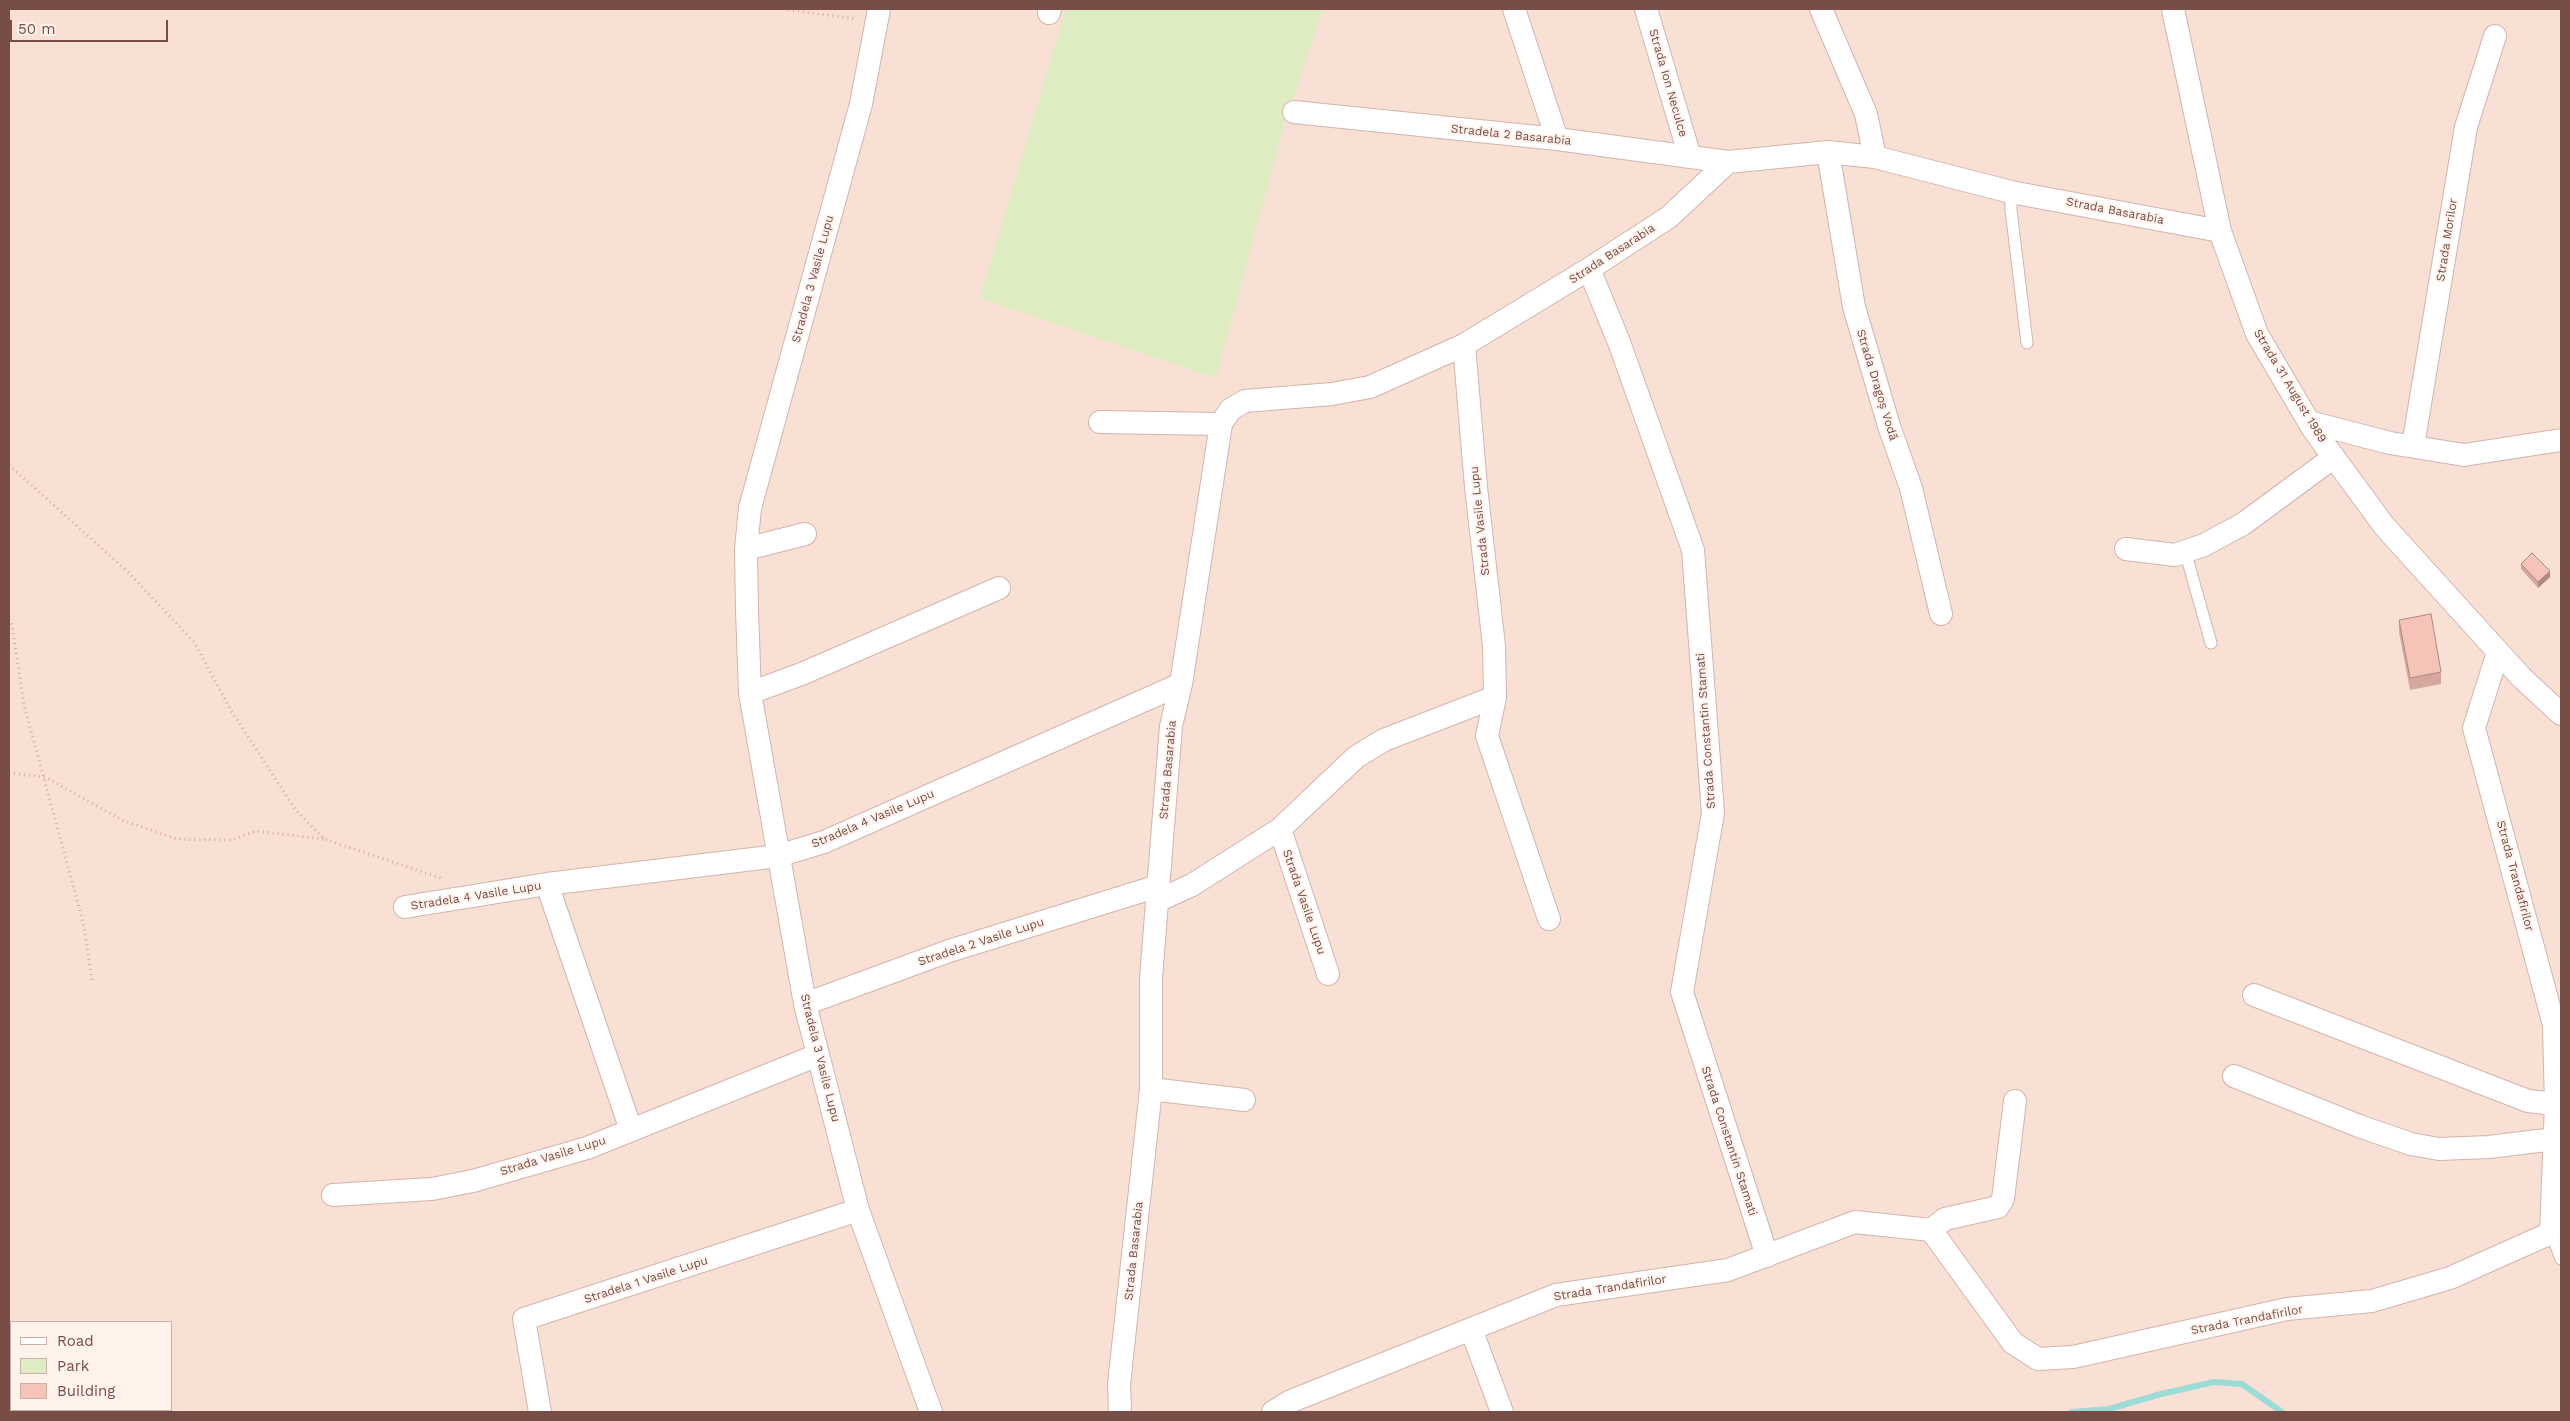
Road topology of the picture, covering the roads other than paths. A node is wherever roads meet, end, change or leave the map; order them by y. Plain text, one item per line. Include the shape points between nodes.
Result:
1 (1514, 9) edge
2 (1646, 9) edge
3 (1822, 9) edge
4 (2173, 9) edge
5 (878, 15) edge
6 (2495, 36) dead end
7 (1294, 112) dead end
8 (1557, 139) junction
9 (1828, 152) junction
10 (1690, 157) junction
11 (1875, 157) junction
12 (1728, 162) junction
13 (2011, 192) junction
14 (2220, 231) junction
15 (1589, 269) junction
16 (2027, 343) dead end
17 (1464, 345) junction
18 (1100, 422) dead end
19 (2309, 422) junction
20 (1221, 424) junction
21 (2561, 440) edge
22 (2413, 446) junction
23 (2334, 457) junction
24 (804, 534) dead end
25 (746, 549) junction
26 (2126, 550) dead end
27 (2186, 551) junction
28 (999, 588) dead end
29 (1941, 614) dead end
30 (2211, 642) dead end
31 (2498, 652) junction
32 (1181, 684) junction
33 (750, 693) junction
34 (1495, 696) junction
35 (2561, 714) edge
36 (1280, 829) junction
37 (778, 856) junction
38 (547, 884) junction
39 (1157, 894) junction
40 (404, 907) dead end
41 (1549, 919) dead end
42 (1328, 974) dead end
43 (2254, 995) dead end
44 (805, 1004) junction
45 (818, 1055) junction
46 (2234, 1076) dead end
47 (1151, 1089) junction
48 (1244, 1100) dead end
49 (2015, 1101) dead end
50 (2556, 1104) junction
51 (631, 1130) junction
52 (2554, 1139) junction
53 (334, 1195) dead end
54 (2556, 1207) edge
55 (858, 1210) junction
56 (1931, 1230) junction
57 (2551, 1233) junction
58 (1767, 1256) junction
59 (2561, 1260) edge
60 (1471, 1329) junction
61 (540, 1412) edge
62 (932, 1412) edge
63 (1120, 1412) edge
64 (1273, 1412) edge
65 (1502, 1412) edge

1 - 8 street
2 - 10 street, Strada Ion Neculce
3 - 11 street via 1866,114
4 - 14 street, Strada 31 August 1989
5 - 25 street, Stradela 3 Vasile Lupu via 861,104 750,508
6 - 22 street, Strada Morilor via 2466,127
7 - 8 street, Stradela 2 Basarabia
8 - 10 street, Stradela 2 Basarabia
9 - 11 street, Strada Basarabia
9 - 12 street, Strada Basarabia
9 - 29 street, Strada Dragoș Vodă via 1854,307 1910,488
10 - 12 street, Stradela 2 Basarabia
11 - 13 street, Strada Basarabia
12 - 15 street, Strada Basarabia via 1669,217
13 - 14 street, Strada Basarabia
13 - 16 lane
14 - 19 street, Strada 31 August 1989 via 2257,334
15 - 17 street, Strada Basarabia
15 - 58 street, Strada Constantin Stamati via 1619,342 1693,550 1713,813 1682,992
17 - 20 street, Strada Basarabia via 1370,387 1332,394 1245,401 1230,410
17 - 34 street, Strada Vasile Lupu via 1494,646
18 - 20 street
19 - 22 street
19 - 23 street, Strada 31 August 1989
20 - 32 street, Strada Basarabia
21 - 22 street via 2464,455
23 - 27 street via 2243,524
23 - 31 street, Strada 31 August 1989 via 2385,527
24 - 25 street
25 - 33 street, Stradela 3 Vasile Lupu
26 - 27 street via 2174,555
27 - 30 lane
28 - 33 street via 804,673
31 - 35 street, Strada 31 August 1989
31 - 50 street, Strada Trandafirilor via 2474,728 2554,1025
32 - 37 street, Stradela 4 Vasile Lupu via 824,842
32 - 39 street, Strada Basarabia via 1171,726
33 - 37 street, Stradela 3 Vasile Lupu
34 - 36 street via 1384,740 1356,757
34 - 41 street, Strada Vasile Lupu via 1488,736
36 - 39 street via 1192,886
36 - 42 street, Strada Vasile Lupu
37 - 38 street, Stradela 4 Vasile Lupu
37 - 44 street, Stradela 3 Vasile Lupu
38 - 40 street, Stradela 4 Vasile Lupu
38 - 51 street, Stradela 4 Vasile Lupu
39 - 44 street, Stradela 2 Vasile Lupu via 949,951
39 - 47 street, Strada Basarabia via 1151,978
43 - 50 street via 2528,1101
44 - 45 street, Stradela 3 Vasile Lupu
45 - 51 street, Strada Vasile Lupu
45 - 55 street, Stradela 3 Vasile Lupu
46 - 52 street via 2411,1144 2439,1149
47 - 48 street
47 - 63 street, Strada Basarabia via 1119,1384
49 - 56 street via 2003,1199 1998,1207 1945,1219
50 - 52 street, Strada Trandafirilor
51 - 53 street, Strada Vasile Lupu via 587,1148 448,1186
52 - 54 street, Strada Trandafirilor
54 - 57 street, Strada Trandafirilor
55 - 61 street, Stradela 1 Vasile Lupu via 524,1319
55 - 62 street, Stradela 3 Vasile Lupu
56 - 57 street, Strada Trandafirilor via 2013,1343 2038,1359 2073,1357 2287,1309 2372,1301 2450,1278
56 - 58 street, Strada Trandafirilor via 1855,1222
57 - 59 lane
58 - 60 street, Strada Trandafirilor via 1728,1270 1556,1295
60 - 64 street, Strada Trandafirilor via 1289,1402
60 - 65 street

